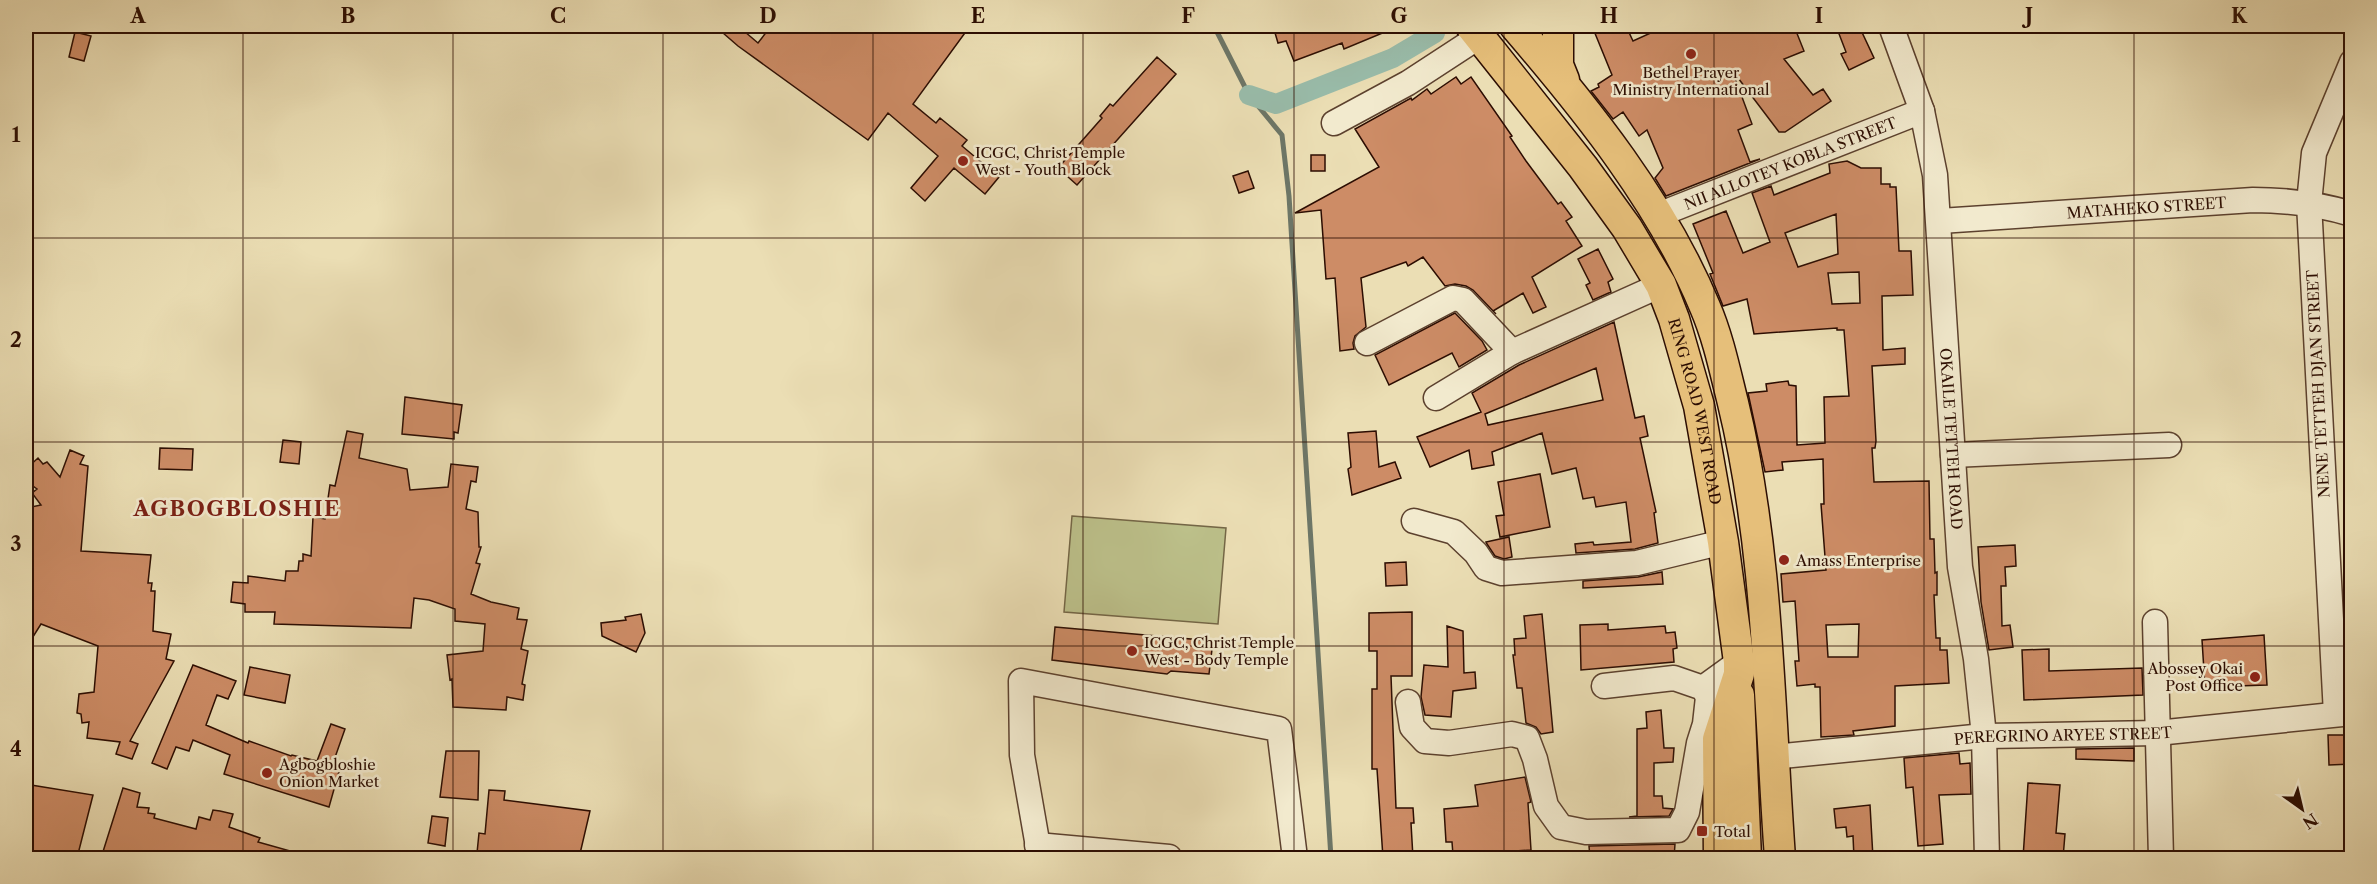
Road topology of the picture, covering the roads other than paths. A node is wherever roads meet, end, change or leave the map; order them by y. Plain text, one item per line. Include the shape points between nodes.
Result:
1 (1515, 26) edge
2 (1557, 26) edge
3 (1891, 26) edge
4 (1483, 29) edge
5 (2352, 62) edge
6 (1568, 88) junction
7 (1922, 111) junction
8 (1334, 123) dead end
9 (2309, 204) junction
10 (2352, 213) edge
11 (1658, 215) junction
12 (1940, 221) junction
13 (1661, 285) junction
14 (1367, 343) dead end
15 (1512, 352) junction
16 (1436, 398) dead end
17 (2169, 445) dead end
18 (1953, 456) junction
19 (1414, 521) dead end
20 (1723, 543) junction
21 (2155, 622) dead end
22 (1739, 668) junction
23 (1604, 686) dead end
24 (1703, 688) junction
25 (1770, 695) junction
26 (1408, 702) dead end
27 (2344, 714) edge
28 (1750, 726) junction
29 (2157, 734) junction
30 (1984, 736) junction
31 (1773, 757) junction
32 (1039, 852) edge
33 (1169, 857) dead end
34 (1295, 858) edge
35 (1719, 858) edge
36 (1746, 858) edge
37 (1770, 858) edge
38 (1780, 858) edge
39 (1987, 858) edge
40 (2161, 858) edge

1 - 6 main road
2 - 6 main road via 1558,65
3 - 7 street, OKAILE TETTEH ROAD
4 - 8 street via 1408,83
4 - 13 main road, RING ROAD WEST ROAD via 1627,228
5 - 9 street, NENE TETTEH DJAN STREET via 2314,153
6 - 11 main road
7 - 11 street, NII ALLOTEY KOBLA STREET
7 - 12 street, OKAILE TETTEH ROAD
9 - 10 street, MATAHEKO STREET
9 - 12 street, MATAHEKO STREET via 2253,200
9 - 27 street, NENE TETTEH DJAN STREET
11 - 25 main road via 1705,308 1740,431 1765,607
12 - 18 street, OKAILE TETTEH ROAD
13 - 15 street
13 - 20 main road, RING ROAD WEST ROAD via 1699,406
14 - 15 street via 1453,298 1463,300
15 - 16 street
17 - 18 street
18 - 30 street, OKAILE TETTEH ROAD via 1960,567
19 - 20 street via 1454,532 1486,568 1502,573 1637,563
20 - 22 main road, RING ROAD WEST ROAD
21 - 29 street
22 - 24 street
22 - 28 main road
22 - 35 main road, RING ROAD WEST ROAD via 1718,739
23 - 24 street via 1674,678
24 - 26 street via 1708,697 1706,724 1687,812 1678,830 1586,832 1561,827 1546,806 1527,738 1512,734 1449,743 1425,741 1412,727
25 - 28 main road
25 - 31 main road
27 - 29 street, PEREGRINO ARYEE STREET
28 - 36 main road
28 - 37 main road
29 - 30 street, PEREGRINO ARYEE STREET
29 - 40 street
30 - 31 street, PEREGRINO ARYEE STREET
30 - 39 street, OKAILE TETTEH ROAD
31 - 38 main road
32 - 33 street
32 - 34 street via 1022,755 1022,681 1279,729

